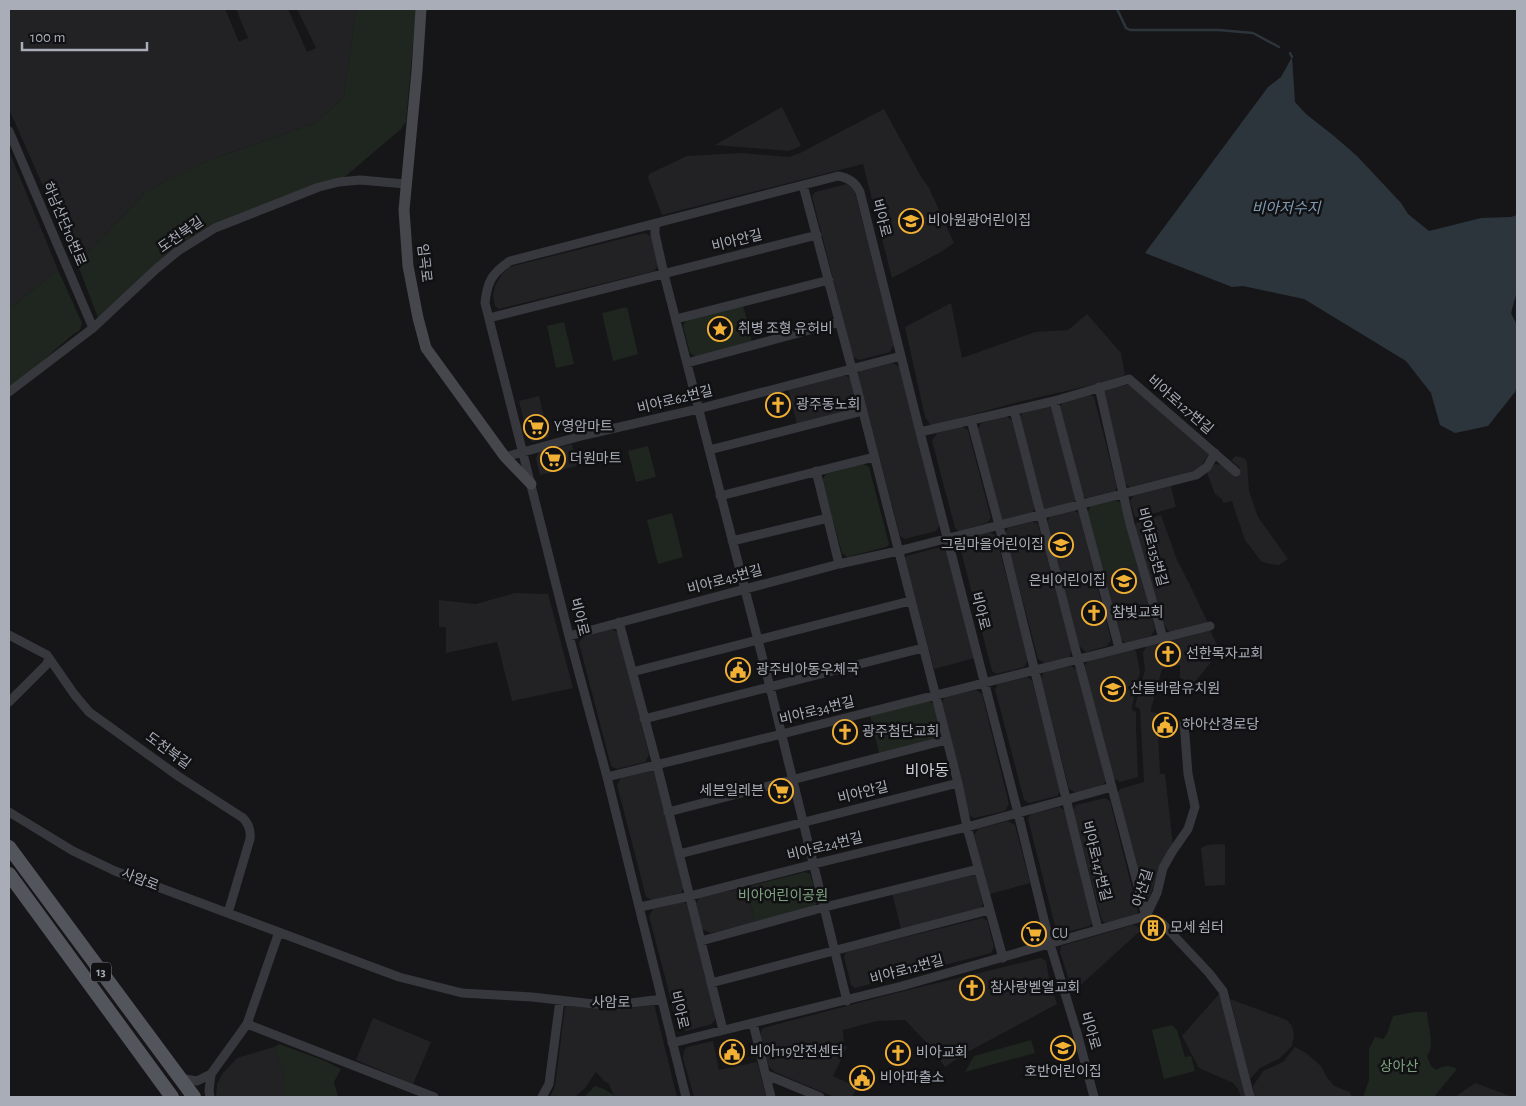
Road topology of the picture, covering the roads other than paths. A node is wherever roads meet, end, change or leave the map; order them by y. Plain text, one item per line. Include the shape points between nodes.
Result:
1 (420, 9) edge
2 (9, 131) edge
3 (406, 184) junction
4 (803, 185) junction
5 (655, 224) junction
6 (817, 235) junction
7 (664, 274) junction
8 (829, 280) junction
9 (490, 318) junction
10 (676, 319) junction
11 (839, 322) junction
12 (93, 328) junction
13 (902, 356) junction
14 (687, 363) junction
15 (852, 368) junction
16 (1099, 388) junction
17 (9, 392) edge
18 (1054, 401) junction
19 (698, 409) junction
20 (1014, 410) junction
21 (863, 411) junction
22 (971, 420) junction
23 (920, 432) junction
24 (709, 450) junction
25 (522, 452) junction
26 (1215, 454) junction
27 (505, 457) junction
28 (874, 457) junction
29 (816, 472) junction
30 (1236, 472) dead end
31 (531, 484) junction
32 (1123, 493) junction
33 (720, 496) junction
34 (1082, 504) junction
35 (1040, 515) junction
36 (828, 518) junction
37 (999, 526) junction
38 (948, 538) junction
39 (732, 541) junction
40 (898, 551) junction
41 (839, 564) junction
42 (744, 588) junction
43 (910, 601) junction
44 (618, 622) junction
45 (1210, 626) dead end
46 (9, 635) edge
47 (569, 636) junction
48 (1162, 638) junction
49 (758, 640) junction
50 (923, 648) junction
51 (1120, 648) junction
52 (48, 659) junction
53 (1078, 659) junction
54 (1035, 671) junction
55 (632, 672) junction
56 (984, 683) junction
57 (770, 687) junction
58 (935, 695) junction
59 (9, 702) edge
60 (644, 719) junction
61 (1184, 722) dead end
62 (782, 734) junction
63 (946, 740) junction
64 (657, 765) junction
65 (607, 776) junction
66 (793, 779) junction
67 (958, 783) junction
68 (1112, 787) junction
69 (1066, 800) junction
70 (9, 812) edge
71 (668, 812) junction
72 (1018, 813) junction
73 (804, 822) junction
74 (967, 827) junction
75 (9, 847) edge
76 (678, 854) junction
77 (814, 864) junction
78 (978, 869) junction
79 (9, 874) edge
80 (690, 896) junction
81 (640, 907) junction
82 (824, 908) junction
83 (989, 910) junction
84 (228, 913) junction
85 (1146, 916) junction
86 (1098, 929) junction
87 (279, 932) junction
88 (701, 941) junction
89 (1050, 944) junction
90 (836, 950) junction
91 (1003, 958) junction
92 (712, 983) junction
93 (662, 999) junction
94 (560, 1000) junction
95 (847, 1001) junction
96 (753, 1022) junction
97 (248, 1024) junction
98 (723, 1030) junction
99 (672, 1043) junction
100 (211, 1074) junction
101 (766, 1075) junction
102 (179, 1078) junction
103 (172, 1097) edge
104 (194, 1097) edge
105 (210, 1097) edge
106 (434, 1097) edge
107 (542, 1097) edge
108 (686, 1097) edge
109 (771, 1097) edge
110 (820, 1097) edge
111 (1094, 1097) edge
112 (1250, 1097) edge

1 - 3 main road, 임곡로
2 - 12 street, 하남산단10번로
3 - 12 street, 도천북길 via 360,180 339,182 215,228 178,251
3 - 27 main road, 임곡로 via 404,210 408,266 426,348
4 - 5 street, 비아로
4 - 6 street
4 - 13 street, 비아로 via 838,176 857,186
5 - 7 street
5 - 9 street, 비아로 via 510,261 499,268 486,290 485,303
6 - 7 street, 비아안길
6 - 8 street
7 - 9 street
7 - 10 street
8 - 10 street
8 - 11 street
9 - 25 street, 비아로
10 - 14 street
11 - 14 street
11 - 15 street
12 - 17 street, 도천북길
13 - 15 street, 비아로62번길
13 - 23 street, 비아로
14 - 19 street
15 - 19 street, 비아로62번길
15 - 21 street
16 - 18 street, 비아로127번길
16 - 26 street, 비아로127번길 via 1129,379
16 - 32 street
18 - 20 street, 비아로127번길
18 - 34 street
19 - 24 street
19 - 25 street, 비아로62번길
20 - 22 street, 비아로127번길
20 - 35 street
21 - 24 street
21 - 28 street
22 - 23 street, 비아로127번길
22 - 37 street
23 - 38 street, 비아로
24 - 33 street
25 - 27 street, 비아로62번길
25 - 31 street, 비아로
26 - 30 street, 비아로127번길
26 - 32 street, 비아로135번길 via 1196,476
27 - 31 main road, 임곡로
28 - 29 street
28 - 40 street
29 - 33 street
29 - 36 street
31 - 47 street, 비아로
32 - 34 street, 비아로135번길
32 - 48 street, 비아로135번길
33 - 39 street
34 - 35 street, 비아로135번길
34 - 51 street
35 - 37 street, 비아로135번길
35 - 53 street
36 - 39 street
36 - 41 street
37 - 38 street, 비아로135번길
37 - 54 street
38 - 40 street, 비아로45번길
38 - 56 street, 비아로
39 - 42 street
40 - 41 street, 비아로45번길
40 - 43 street
41 - 42 street, 비아로45번길
42 - 44 street, 비아로45번길
42 - 49 street
43 - 49 street
43 - 50 street
44 - 47 street, 비아로45번길
44 - 55 street
45 - 48 street
46 - 52 street, 도천북길 via 47,655
47 - 65 street, 비아로
48 - 51 street
49 - 55 street
49 - 57 street
50 - 57 street
50 - 58 street
51 - 53 street
52 - 59 street via 46,665
52 - 84 street, 도천북길 via 90,712 247,822 250,839
53 - 54 street
53 - 68 street
54 - 56 street
54 - 69 street, 비아로147번길
55 - 60 street
56 - 58 street, 비아로34번길
56 - 72 street, 비아로
57 - 60 street
57 - 62 street
58 - 62 street, 비아로34번길
58 - 63 street
60 - 64 street
61 - 85 street, 아산길 via 1188,774 1195,807 1188,829 1163,868
62 - 64 street, 비아로34번길
62 - 66 street
63 - 66 street
63 - 67 street
64 - 65 street, 비아로34번길
64 - 71 street
65 - 81 street, 비아로
66 - 71 street
66 - 73 street
67 - 73 street, 비아안길
67 - 74 street
68 - 69 street
68 - 85 street
69 - 72 street
69 - 86 street, 비아로147번길
70 - 84 street, 사암로 via 73,851 115,871
71 - 76 street
72 - 74 street, 비아로24번길
72 - 89 street, 비아로
73 - 76 street, 비아안길
73 - 77 street
74 - 77 street, 비아로24번길
74 - 78 street
75 - 102 main road, 13
76 - 80 street
77 - 80 street, 비아로24번길
77 - 82 street
78 - 82 street
78 - 83 street
79 - 103 main road, 13
80 - 81 street, 비아로24번길
80 - 88 street
81 - 93 street, 비아로
82 - 88 street
82 - 90 street
83 - 90 street
83 - 91 street
84 - 87 street, 사암로
85 - 86 street, 비아로12번길
85 - 112 street, 아산길 via 1162,923 1223,991
86 - 89 street, 비아로12번길
87 - 94 street, 사암로 via 431,986 462,993
87 - 97 street
88 - 92 street
89 - 91 street, 비아로12번길
89 - 111 street, 비아로
90 - 92 street
90 - 95 street
91 - 95 street, 비아로12번길
92 - 98 street
93 - 94 street, 사암로 via 616,1005
93 - 99 street, 비아로
94 - 107 street via 549,1084
95 - 96 street, 비아로12번길
96 - 98 street, 비아로12번길
96 - 101 street
97 - 100 street
97 - 106 street
98 - 99 street, 비아로12번길
99 - 108 street, 비아로
100 - 102 street via 197,1081
100 - 105 street
101 - 109 street
101 - 110 street
102 - 104 main road, 13

